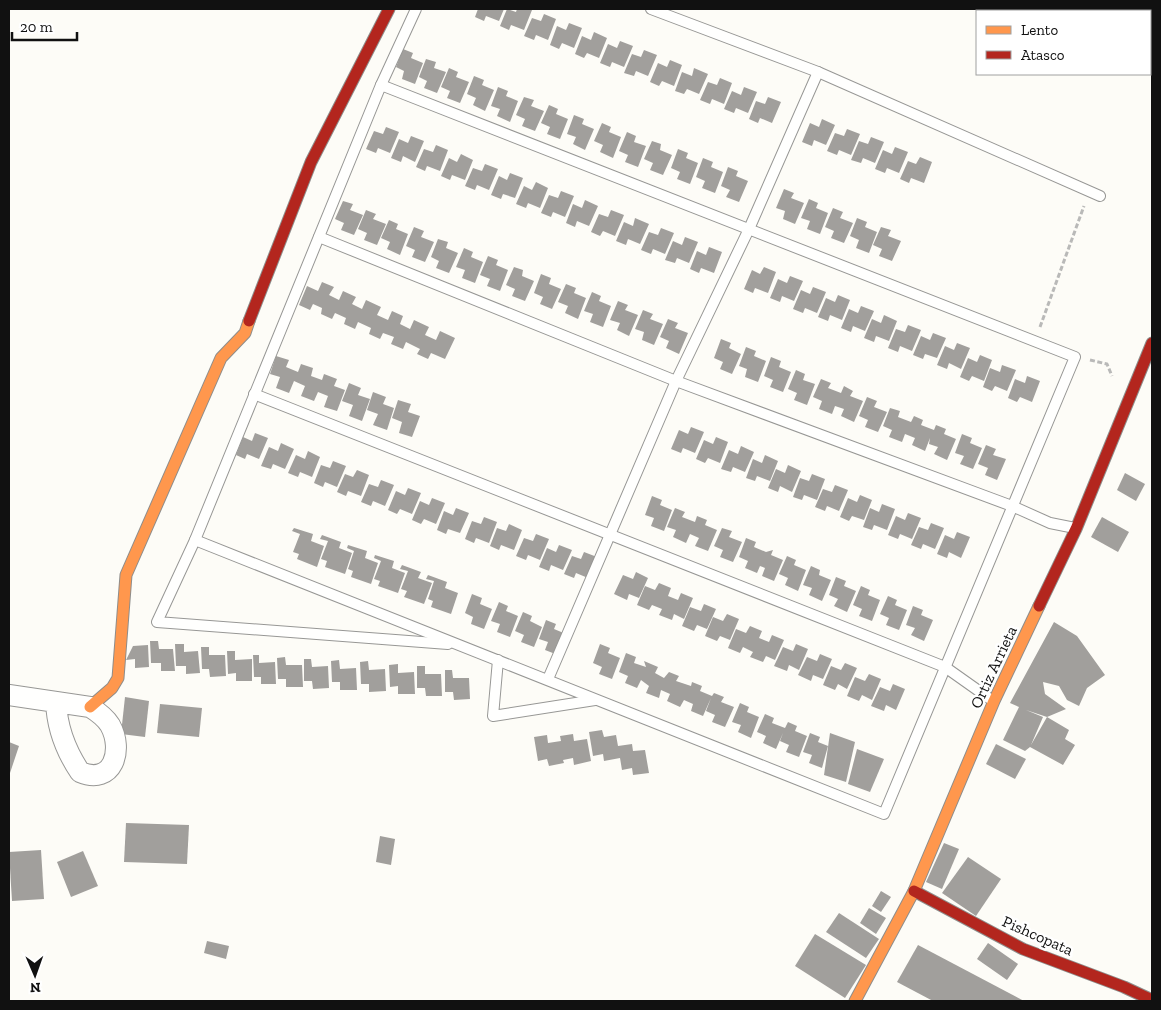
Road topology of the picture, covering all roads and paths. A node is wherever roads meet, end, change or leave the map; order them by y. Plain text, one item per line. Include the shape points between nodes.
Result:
1 (389, 9) edge
2 (416, 9) edge
3 (651, 9) edge
4 (818, 72) junction
5 (381, 85) junction
6 (1090, 191) junction
7 (1100, 196) dead end
8 (749, 229) junction
9 (318, 237) junction
10 (1034, 341) junction
11 (1152, 343) edge
12 (1075, 356) junction
13 (676, 381) junction
14 (254, 394) junction
15 (1131, 394) junction
16 (1012, 506) junction
17 (1076, 529) junction
18 (610, 533) junction
19 (194, 540) junction
20 (460, 645) junction
21 (498, 660) junction
22 (945, 667) junction
23 (548, 679) junction
24 (9, 695) edge
25 (596, 700) junction
26 (994, 701) junction
27 (56, 702) junction
28 (90, 706) junction
29 (914, 891) junction
30 (1152, 1000) edge
31 (855, 1001) edge

1 - 28 street via 310,162 245,333 221,358 133,558 126,575 118,678 112,688
2 - 5 lane
3 - 4 lane
4 - 6 lane
4 - 8 lane
5 - 8 lane
5 - 9 lane
6 - 7 lane
6 - 10 path
8 - 10 lane
8 - 13 lane
9 - 13 lane
9 - 14 lane
10 - 12 lane
11 - 15 street, Ortiz Arrieta
12 - 15 path via 1107,364 1116,386
12 - 16 lane
13 - 16 lane
13 - 18 lane
14 - 18 lane
14 - 19 lane
15 - 17 street, Ortiz Arrieta
16 - 17 lane via 1050,523
16 - 22 lane
17 - 26 street, Ortiz Arrieta
18 - 22 lane
18 - 23 lane
19 - 20 lane
19 - 20 lane via 157,622
20 - 21 lane
21 - 23 lane
21 - 25 lane via 493,716
22 - 25 lane via 884,814
22 - 26 lane
23 - 25 lane
24 - 27 street
26 - 29 street, Ortiz Arrieta
27 - 28 street
27 - 28 street via 66,752 80,772 95,776 112,766 116,749 110,726
29 - 30 street, Pishcopata via 1023,949
29 - 31 street, Ortiz Arrieta

